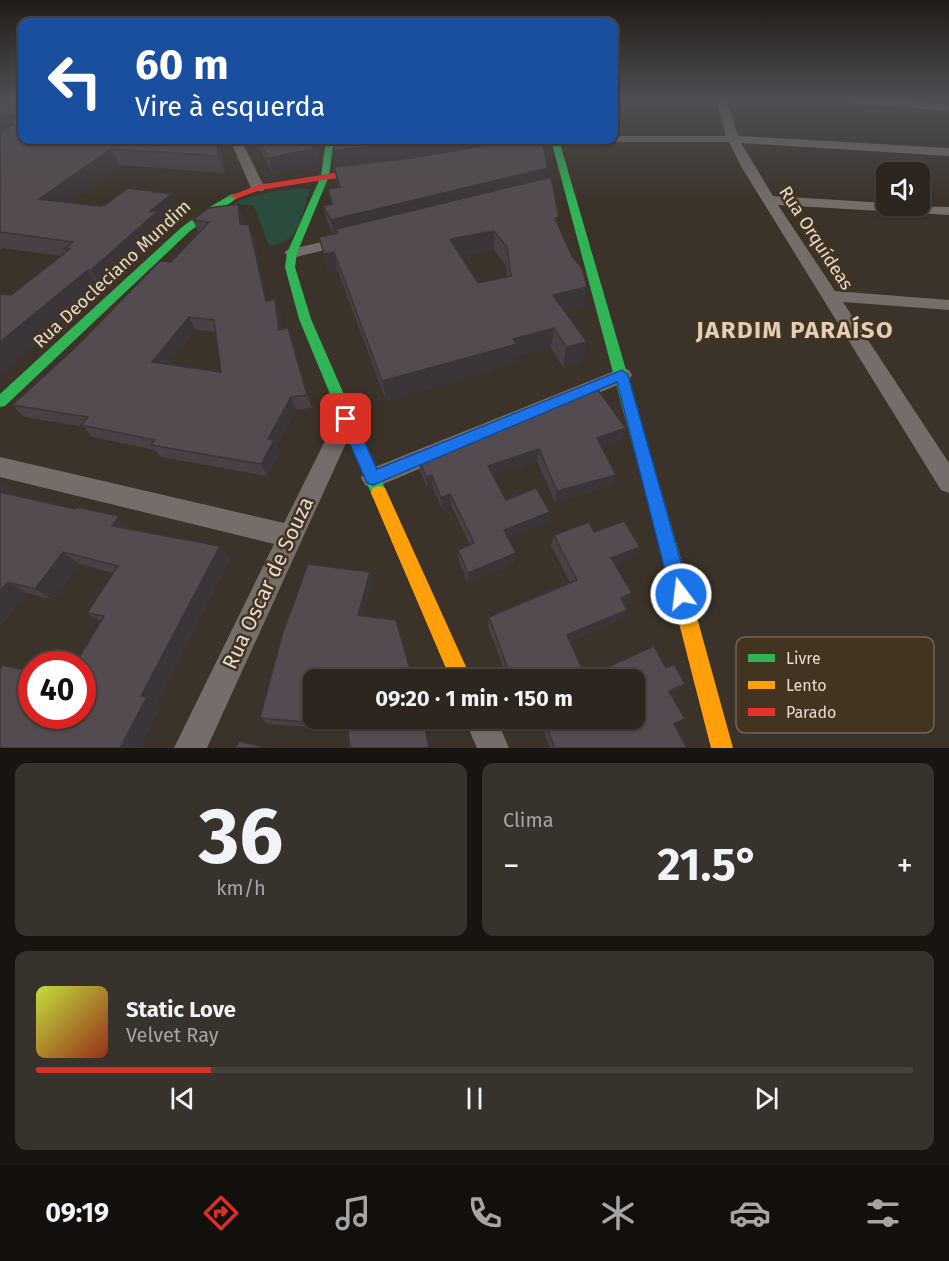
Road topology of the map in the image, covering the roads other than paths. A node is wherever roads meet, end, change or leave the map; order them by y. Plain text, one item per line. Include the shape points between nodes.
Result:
1 (732, 134) edge
2 (618, 138) edge
3 (733, 139) junction
4 (237, 144) edge
5 (329, 144) edge
6 (555, 144) edge
7 (949, 152) edge
8 (384, 168) edge
9 (325, 176) junction
10 (258, 188) junction
11 (769, 200) junction
12 (949, 211) edge
13 (360, 237) edge
14 (292, 253) junction
15 (830, 296) junction
16 (949, 305) edge
17 (622, 375) junction
18 (0, 402) edge
19 (346, 419) junction
20 (942, 462) edge
21 (0, 467) edge
22 (373, 478) junction
23 (949, 483) edge
24 (291, 536) junction
25 (457, 669) edge
26 (485, 729) edge
27 (190, 748) edge
28 (493, 748) edge
29 (722, 748) edge

1 - 3 street, Rua Orquídeas
2 - 3 street
3 - 7 street
3 - 11 street, Rua Orquídeas
4 - 10 street
5 - 9 street
6 - 17 street via 560,186
8 - 9 street, Rua Deocleciano Mundim
9 - 10 street, Rua Deocleciano Mundim
9 - 14 street
10 - 18 street, Rua Deocleciano Mundim via 208,210
11 - 12 street
11 - 15 street, Rua Orquídeas
13 - 14 street
14 - 19 street via 290,267 305,319
15 - 16 street
15 - 20 street, Rua Orquídeas
17 - 22 street
17 - 29 street
19 - 22 street
19 - 24 street, Rua Oscar de Souza
20 - 23 street, Rua Orquídeas
21 - 24 street
22 - 25 street
24 - 27 street, Rua Oscar de Souza
26 - 28 street

